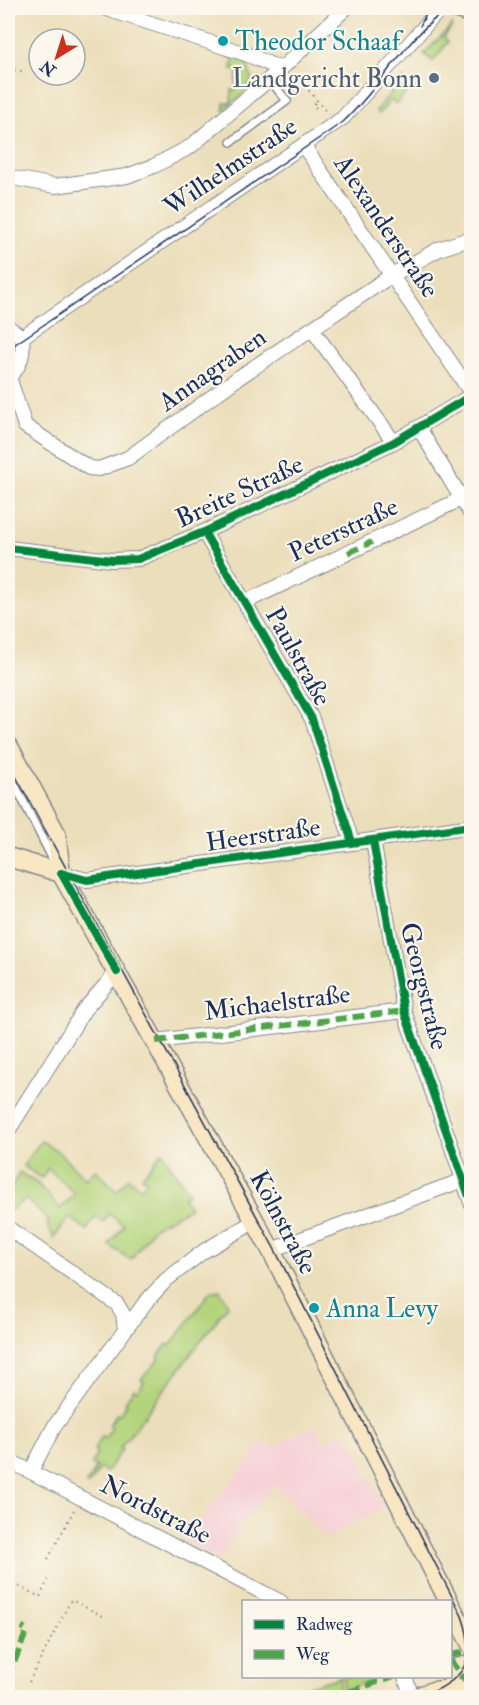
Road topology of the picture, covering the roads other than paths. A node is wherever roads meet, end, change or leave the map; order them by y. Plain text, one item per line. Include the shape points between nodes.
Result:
1 (104, 8) edge
2 (346, 8) edge
3 (441, 8) edge
4 (459, 8) edge
5 (471, 12) edge
6 (281, 69) junction
7 (269, 79) junction
8 (231, 142) dead end
9 (303, 145) junction
10 (8, 177) edge
11 (471, 238) edge
12 (392, 275) junction
13 (8, 327) edge
14 (302, 332) junction
15 (22, 337) junction
16 (8, 377) edge
17 (471, 394) edge
18 (418, 428) junction
19 (394, 442) junction
20 (461, 499) junction
21 (471, 516) edge
22 (204, 532) junction
23 (8, 548) edge
24 (245, 602) junction
25 (8, 745) edge
26 (8, 771) edge
27 (471, 826) edge
28 (373, 841) junction
29 (352, 842) junction
30 (8, 857) edge
31 (55, 872) junction
32 (117, 972) junction
33 (404, 1011) junction
34 (156, 1041) junction
35 (8, 1131) edge
36 (467, 1178) edge
37 (471, 1205) edge
38 (255, 1221) junction
39 (8, 1228) edge
40 (271, 1250) junction
41 (125, 1329) junction
42 (8, 1460) edge
43 (31, 1471) junction
44 (277, 1600) edge
45 (448, 1600) edge
46 (452, 1607) edge
47 (469, 1637) edge
48 (471, 1664) edge
49 (452, 1672) edge
50 (405, 1678) edge
51 (446, 1678) edge
52 (471, 1687) edge
53 (433, 1691) junction
54 (413, 1698) edge
55 (451, 1698) edge

1 - 6 street
2 - 6 street
3 - 9 street, Wilhelmstraße via 356,106
4 - 5 main road
6 - 7 street
7 - 8 lane via 287,101
7 - 10 street via 190,147 154,166 127,176 55,186
9 - 12 street, Alexanderstraße
9 - 15 street, Wilhelmstraße
11 - 12 street, Annagraben via 439,249
12 - 14 street, Annagraben
12 - 17 street, Alexanderstraße
13 - 15 street
14 - 16 street, Annagraben via 128,458 99,469 89,468 25,426
14 - 19 street
15 - 16 street via 22,360
17 - 18 street, Breite Straße
18 - 19 street, Breite Straße
18 - 20 street
19 - 22 street, Breite Straße
20 - 21 street
20 - 24 street, Peterstraße
22 - 23 street, Breite Straße via 138,560
22 - 24 street, Paulstraße
24 - 29 street, Paulstraße via 312,719
25 - 31 street, Kölnstraße via 56,833
26 - 31 lane
27 - 28 street, Heerstraße
28 - 29 street, Heerstraße
28 - 33 street, Georgstraße
29 - 31 street, Heerstraße via 87,880
30 - 31 street
31 - 32 street, Kölnstraße
32 - 34 street, Kölnstraße
32 - 35 street via 84,1010
33 - 34 street, Michaelstraße
33 - 36 street, Georgstraße
34 - 38 street, Kölnstraße
36 - 37 street, Georgstraße
36 - 40 street
38 - 40 street, Kölnstraße
38 - 41 street via 204,1251 166,1280
39 - 41 street via 117,1304
40 - 45 street, Kölnstraße
41 - 43 street via 54,1427
42 - 43 street, Nordstraße
43 - 44 street, Nordstraße
46 - 47 street, Kölnstraße
48 - 49 street
50 - 54 street
51 - 53 street
52 - 53 street
53 - 54 street
53 - 55 street

